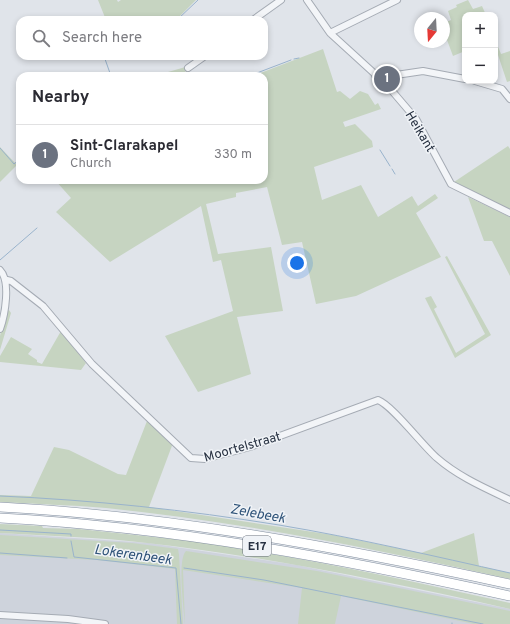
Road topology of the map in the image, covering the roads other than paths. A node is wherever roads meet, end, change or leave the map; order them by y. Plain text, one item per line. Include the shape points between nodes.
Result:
1 (281, 0) edge
2 (307, 0) edge
3 (397, 0) edge
4 (259, 16) edge
5 (330, 33) junction
6 (199, 60) edge
7 (188, 68) dead end
8 (396, 74) junction
9 (375, 75) junction
10 (462, 78) edge
11 (487, 84) edge
12 (387, 85) junction
13 (510, 99) edge
14 (510, 213) edge
15 (0, 270) edge
16 (7, 280) junction
17 (0, 329) edge
18 (510, 500) edge
19 (0, 507) edge
20 (0, 518) edge
21 (510, 584) edge
22 (510, 596) edge
23 (0, 615) edge
24 (105, 624) edge

1 - 4 street
2 - 5 street, Heikant
3 - 5 street
5 - 9 street, Heikant
6 - 7 street
8 - 9 street
8 - 10 street via 423,71
8 - 12 street
9 - 12 street, Heikant
11 - 13 street via 502,88
12 - 14 street, Heikant via 416,119 452,184
15 - 16 street
16 - 17 street via 4,316
16 - 18 street, Moortelstraat via 43,306 92,364 191,458 205,459 250,447 378,400 451,469
19 - 21 highway, E17 via 107,515 211,528 410,562
20 - 22 highway, E17 via 106,526 209,539 404,573
23 - 24 street via 61,618

